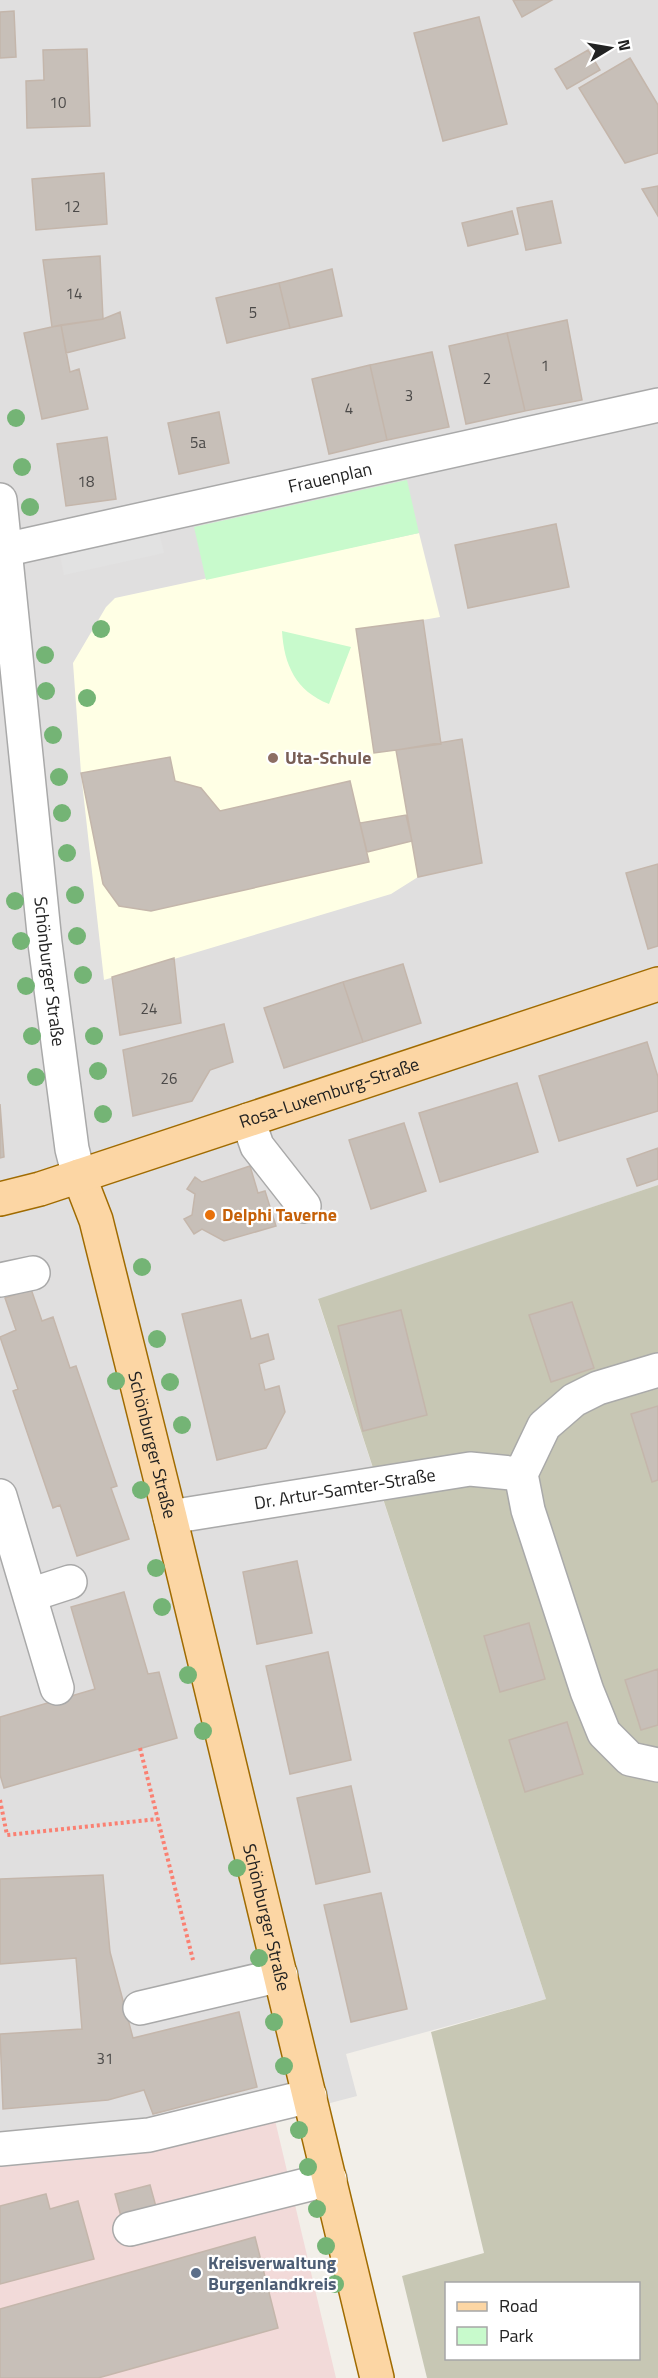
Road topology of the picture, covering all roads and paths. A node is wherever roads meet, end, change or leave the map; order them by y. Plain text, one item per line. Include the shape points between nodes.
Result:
1 (658, 405) edge
2 (0, 500) edge
3 (4, 550) junction
4 (658, 984) edge
5 (248, 1120) junction
6 (79, 1176) junction
7 (0, 1199) edge
8 (304, 1206) dead end
9 (33, 1273) dead end
10 (0, 1280) edge
11 (658, 1370) edge
12 (521, 1474) junction
13 (0, 1496) edge
14 (170, 1516) junction
15 (70, 1582) dead end
16 (30, 1595) junction
17 (57, 1688) dead end
18 (140, 1748) dead end
19 (658, 1765) edge
20 (0, 1800) edge
21 (158, 1819) junction
22 (281, 1975) junction
23 (201, 1993) junction
24 (140, 2008) dead end
25 (310, 2096) junction
26 (0, 2149) edge
27 (330, 2179) junction
28 (130, 2229) dead end
29 (369, 2376) edge

1 - 3 street, Frauenplan
2 - 3 street, Schönburger Straße
3 - 6 street, Schönburger Straße via 46,955
4 - 5 main road, Rosa-Luxemburg-Straße
5 - 6 main road, Rosa-Luxemburg-Straße
5 - 8 street via 257,1146
6 - 7 main road, Rosa-Luxemburg-Straße
6 - 14 main road, Schönburger Straße via 96,1220
9 - 10 street
11 - 12 street via 598,1388 574,1400 544,1426
12 - 14 street, Dr. Artur-Samter-Straße via 470,1469
12 - 19 street via 536,1533 604,1733 630,1759
13 - 16 street
14 - 22 main road, Schönburger Straße
15 - 16 street
16 - 17 street
18 - 21 path
20 - 21 path via 7,1835
21 - 23 path
22 - 23 street
22 - 25 main road, Schönburger Straße
23 - 24 street
25 - 26 street via 149,2135
25 - 27 main road, Schönburger Straße
27 - 28 street
27 - 29 main road, Schönburger Straße

